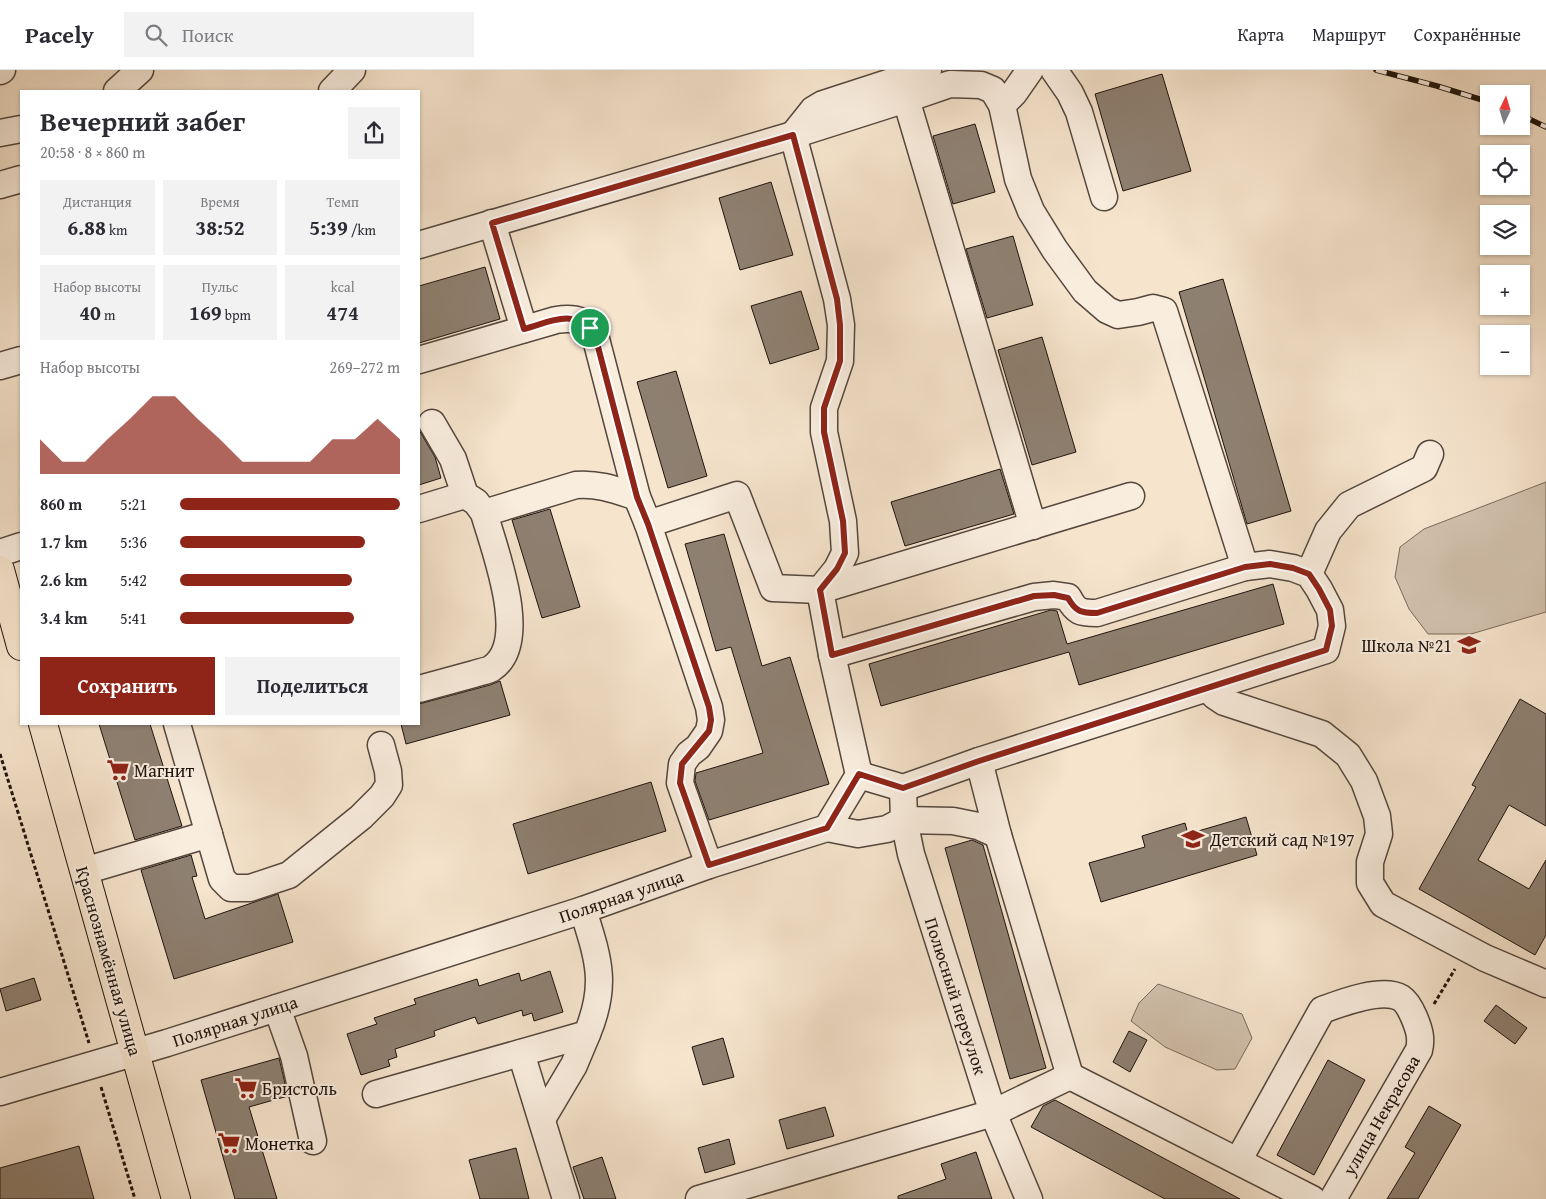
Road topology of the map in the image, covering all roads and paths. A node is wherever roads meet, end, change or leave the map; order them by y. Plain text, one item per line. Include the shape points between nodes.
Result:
1 (140, 70) edge
2 (352, 70) edge
3 (928, 70) edge
4 (1030, 70) edge
5 (1054, 70) edge
6 (118, 90) edge
7 (333, 90) edge
8 (906, 99) junction
9 (1002, 105) junction
10 (20, 129) edge
11 (0, 133) edge
12 (793, 135) junction
13 (20, 178) edge
14 (0, 185) edge
15 (1104, 197) dead end
16 (492, 223) junction
17 (420, 245) edge
18 (524, 329) junction
19 (20, 360) edge
20 (420, 360) edge
21 (0, 366) edge
22 (432, 423) dead end
23 (1430, 454) dead end
24 (465, 495) junction
25 (1131, 496) dead end
26 (637, 497) junction
27 (420, 509) edge
28 (484, 513) junction
29 (648, 524) junction
30 (1033, 526) junction
31 (20, 546) edge
32 (0, 553) edge
33 (1245, 567) junction
34 (0, 570) edge
35 (1309, 574) junction
36 (820, 590) junction
37 (20, 642) edge
38 (832, 655) junction
39 (420, 688) edge
40 (1208, 688) junction
41 (43, 725) edge
42 (178, 725) edge
43 (381, 745) dead end
44 (0, 754) edge
45 (979, 761) junction
46 (859, 774) junction
47 (903, 788) junction
48 (904, 820) junction
49 (827, 828) junction
50 (209, 834) junction
51 (998, 836) junction
52 (709, 865) junction
53 (84, 871) junction
54 (583, 910) junction
55 (1467, 949) junction
56 (1546, 984) edge
57 (277, 1008) junction
58 (1419, 1030) junction
59 (587, 1034) junction
60 (135, 1053) junction
61 (520, 1053) junction
62 (94, 1064) junction
63 (1070, 1076) junction
64 (0, 1092) edge
65 (376, 1094) dead end
66 (993, 1113) junction
67 (542, 1119) junction
68 (313, 1142) dead end
69 (1238, 1161) junction
70 (135, 1199) edge
71 (176, 1199) edge
72 (566, 1199) edge
73 (699, 1199) edge
74 (1029, 1199) edge
75 (1312, 1199) edge
76 (1333, 1199) edge

1 - 6 street
2 - 7 street
3 - 12 street via 823,104 813,110
4 - 9 street
5 - 15 street via 1078,112
8 - 9 street via 950,84 981,85 993,90
8 - 12 street
8 - 30 street
9 - 33 street via 1018,179 1031,211 1085,291 1118,315 1153,308 1164,311
10 - 11 street
12 - 16 street
12 - 36 street via 837,299 840,325 840,361 824,408 824,432 843,521 845,553
13 - 14 street
16 - 17 street
16 - 18 street
18 - 20 street
18 - 26 street via 570,318 590,328 596,339
19 - 21 street
22 - 24 street via 453,459
23 - 35 street via 1424,468 1348,505 1328,531
24 - 27 street
24 - 28 street
25 - 30 street
26 - 28 street via 606,486 589,484
26 - 29 street
28 - 39 street via 507,593 508,645 492,669
29 - 36 street via 737,495 773,588
29 - 52 street via 709,707 709,731 682,764 680,783
30 - 36 street
31 - 32 street
33 - 35 street via 1270,564
33 - 38 street via 1097,613 1077,610 1068,598 1061,595 1034,596
34 - 37 main road
35 - 40 street via 1330,610 1332,626 1326,650
36 - 38 street
38 - 46 street
40 - 45 street
40 - 55 street via 1224,702 1322,734 1348,755 1364,781 1376,816 1379,834 1370,862 1370,883 1383,904
41 - 53 main road, Краснознамённая улица
42 - 50 street
43 - 50 street via 389,785 382,796 289,875 250,888 231,888 222,880
44 - 62 path
45 - 47 street
45 - 51 street
46 - 47 street
46 - 49 street
47 - 48 street, Полюсный переулок
48 - 49 street via 887,829 858,834
48 - 51 street via 953,821 978,826
48 - 66 street, Полюсный переулок via 911,854
49 - 52 street, Полярная улица
50 - 53 street
51 - 63 street
52 - 54 street, Полярная улица
53 - 60 main road, Краснознамённая улица
54 - 57 street, Полярная улица
54 - 59 street via 600,974 597,1002
55 - 56 street
55 - 58 path
57 - 60 street, Полярная улица
57 - 68 street via 294,1056
58 - 69 street via 1410,1008 1400,998 1381,994 1364,996 1322,1010
58 - 76 street, улица Некрасова via 1419,1050
59 - 61 street
59 - 67 street via 574,1065
60 - 62 street, Полярная улица
60 - 71 main road, Краснознамённая улица
61 - 65 street
61 - 67 street
62 - 64 street, Полярная улица
62 - 70 path
63 - 66 street
63 - 69 street
66 - 73 street
66 - 74 street, Полюсный переулок
67 - 72 street
69 - 75 street

